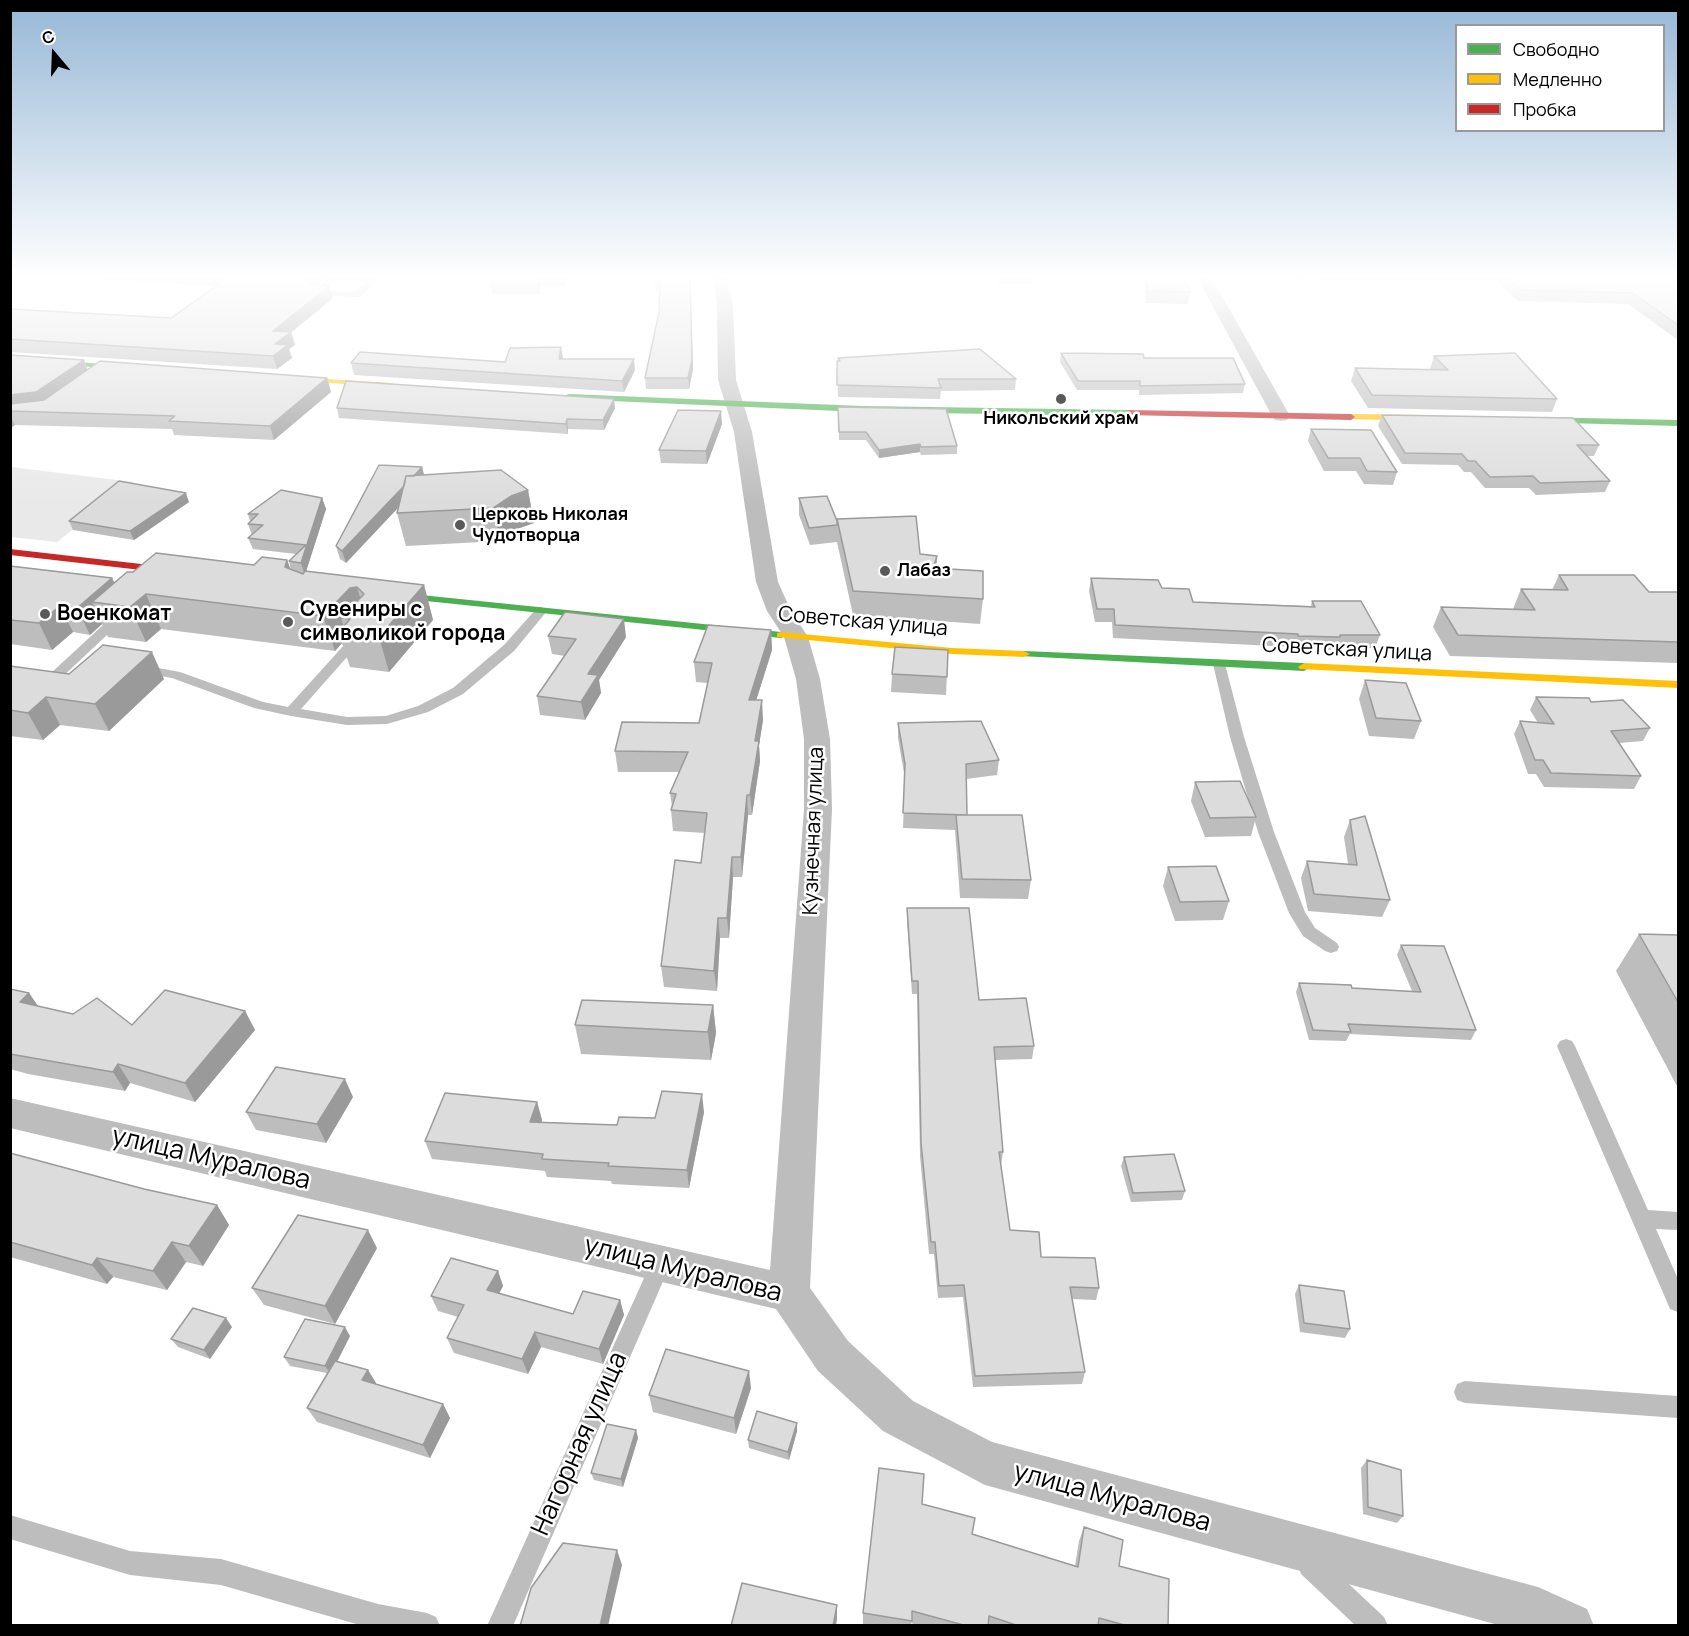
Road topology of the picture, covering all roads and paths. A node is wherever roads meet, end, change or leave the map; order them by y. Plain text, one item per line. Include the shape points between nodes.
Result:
1 (726, 351) edge
2 (1245, 351) edge
3 (10, 360) edge
4 (110, 366) junction
5 (157, 369) edge
6 (97, 375) edge
7 (263, 376) edge
8 (404, 386) edge
9 (558, 396) edge
10 (733, 405) junction
11 (1281, 416) junction
12 (1445, 419) edge
13 (1515, 420) edge
14 (1678, 423) edge
15 (10, 552) edge
16 (171, 570) junction
17 (204, 574) edge
18 (156, 584) edge
19 (365, 592) edge
20 (130, 607) edge
21 (541, 611) junction
22 (366, 627) edge
23 (796, 637) junction
24 (1219, 664) junction
25 (128, 666) edge
26 (10, 670) edge
27 (1678, 686) edge
28 (291, 712) junction
29 (1331, 947) dead end
30 (1566, 1046) dead end
31 (10, 1113) edge
32 (1642, 1219) junction
33 (1678, 1221) edge
34 (661, 1263) junction
35 (789, 1293) junction
36 (1678, 1302) edge
37 (1465, 1392) dead end
38 (1678, 1407) edge
39 (10, 1527) edge
40 (1288, 1545) junction
41 (427, 1626) edge
42 (500, 1626) edge
43 (1375, 1626) edge
44 (1570, 1626) edge

1 - 10 street, Кузнечная улица
2 - 11 street
3 - 4 main road
4 - 5 main road
4 - 6 lane
7 - 8 main road
9 - 10 main road
10 - 11 main road
10 - 23 street, Кузнечная улица via 743,432 767,582
11 - 12 main road
13 - 14 main road
15 - 16 main road
16 - 17 main road
16 - 18 lane
19 - 21 main road, Советская улица
20 - 26 lane via 54,677
21 - 23 main road, Советская улица
21 - 28 lane via 508,648 458,691 423,709 387,720 347,721
22 - 28 lane
23 - 24 main road, Советская улица via 952,651
23 - 35 street, Кузнечная улица via 808,679 817,739 818,809
24 - 27 main road, Советская улица
24 - 29 lane via 1266,832 1293,903 1309,932
25 - 28 lane via 175,675 259,705
30 - 32 lane
31 - 34 street, улица Муралова
32 - 33 lane
32 - 36 lane
34 - 35 street, улица Муралова
34 - 42 lane, Нагорная улица
35 - 40 street, улица Муралова via 833,1356 898,1416 985,1463
37 - 38 lane
39 - 41 lane via 130,1563 221,1572 378,1617
40 - 43 lane
40 - 44 street, улица Муралова via 1538,1611

